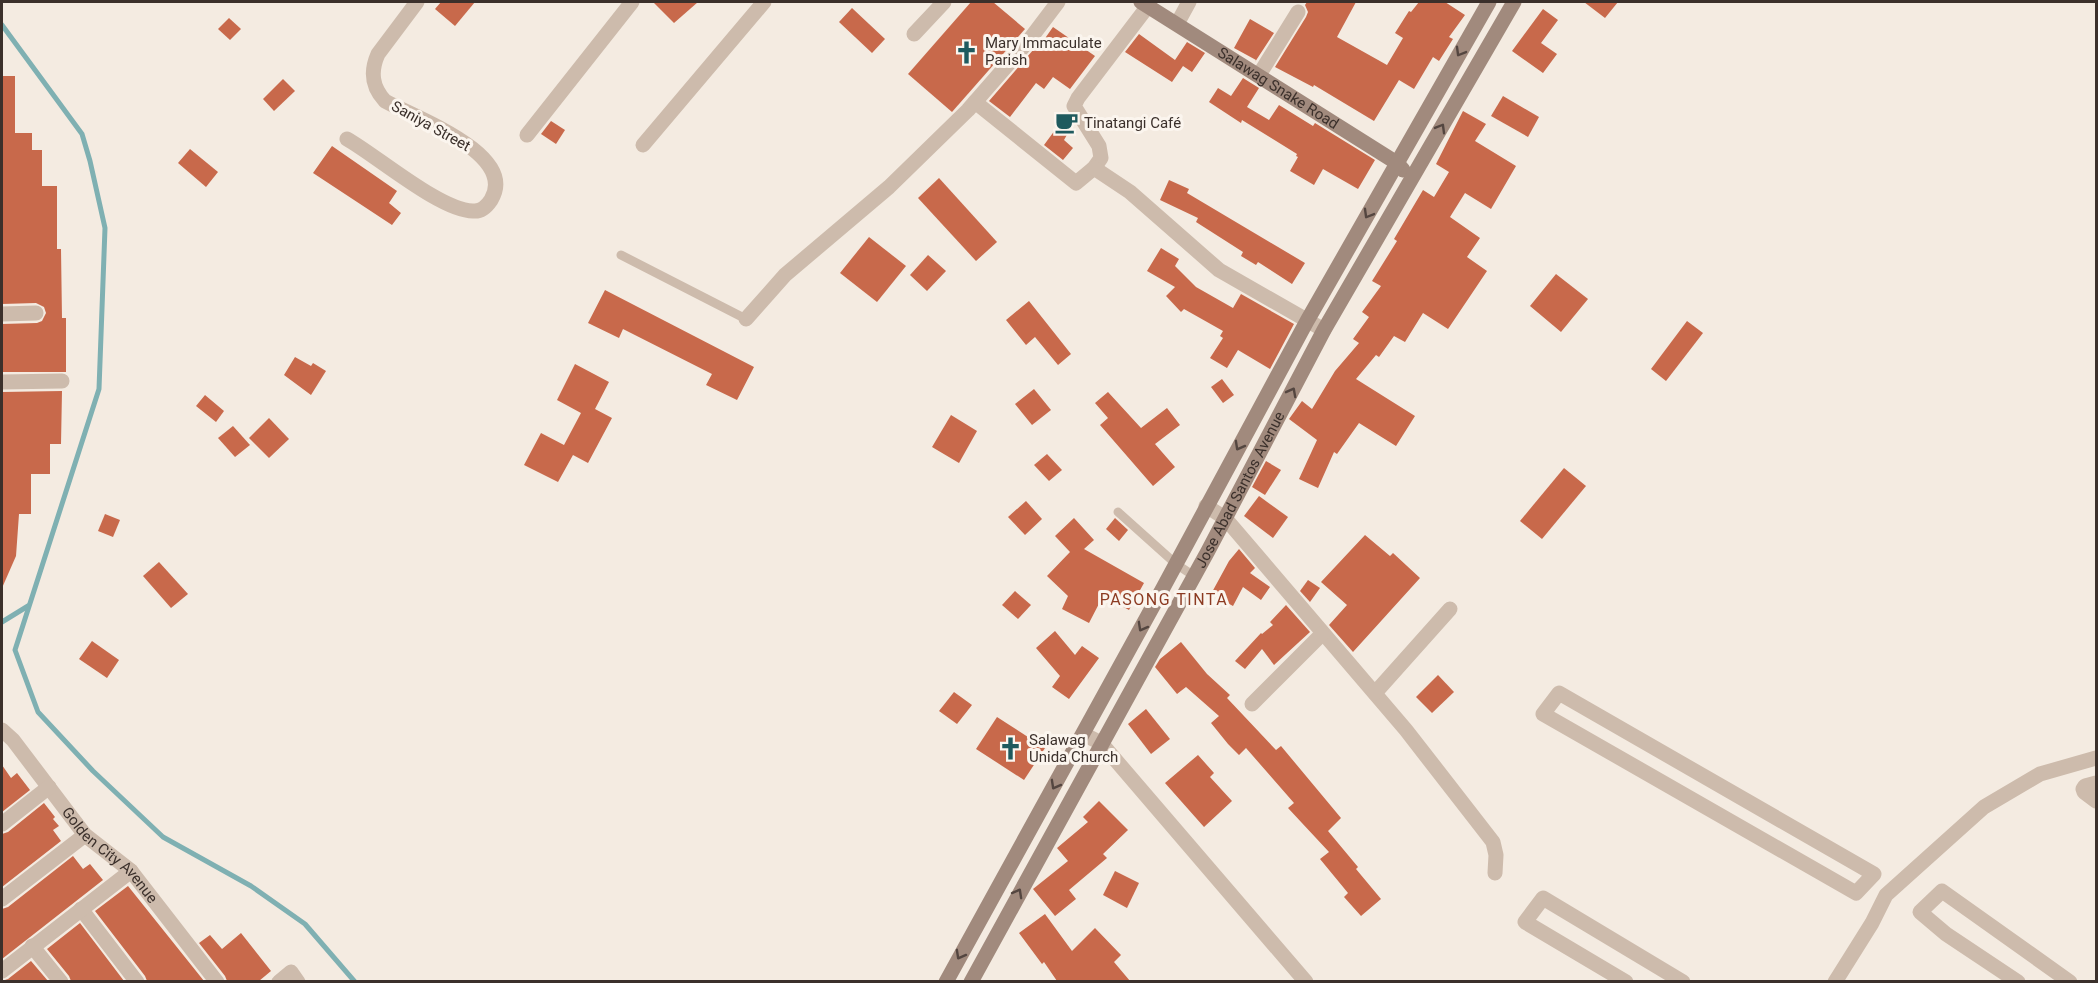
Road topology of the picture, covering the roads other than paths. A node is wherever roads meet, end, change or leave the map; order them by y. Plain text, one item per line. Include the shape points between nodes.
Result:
1 (417, 2) edge
2 (632, 2) edge
3 (764, 2) edge
4 (944, 2) edge
5 (1058, 2) edge
6 (1189, 2) edge
7 (1489, 2) edge
8 (1514, 2) edge
9 (1144, 4) edge
10 (1298, 12) dead end
11 (1177, 24) junction
12 (914, 34) dead end
13 (1259, 75) junction
14 (975, 102) junction
15 (526, 135) dead end
16 (347, 139) dead end
17 (643, 145) dead end
18 (1397, 164) junction
19 (1094, 168) junction
20 (1411, 178) junction
21 (621, 255) dead end
22 (36, 313) dead end
23 (2, 314) edge
24 (746, 319) joint
25 (1307, 321) junction
26 (1324, 330) junction
27 (62, 381) dead end
28 (2, 382) edge
29 (1206, 506) junction
30 (1118, 512) dead end
31 (1225, 518) junction
32 (1176, 564) junction
33 (1194, 576) junction
34 (1450, 609) dead end
35 (1322, 634) junction
36 (1375, 693) junction
37 (1252, 704) dead end
38 (1083, 734) junction
39 (5, 740) edge
40 (1101, 743) junction
41 (2097, 758) edge
42 (2097, 783) edge
43 (49, 787) junction
44 (2097, 801) edge
45 (2, 824) edge
46 (84, 835) junction
47 (131, 871) junction
48 (1495, 873) dead end
49 (1866, 883) junction
50 (1886, 895) junction
51 (2, 899) edge
52 (81, 909) junction
53 (32, 946) junction
54 (2, 971) edge
55 (61, 981) edge
56 (138, 981) edge
57 (218, 981) edge
58 (279, 981) edge
59 (298, 981) edge
60 (945, 981) edge
61 (970, 981) edge
62 (1306, 981) edge
63 (1626, 981) edge
64 (1683, 981) edge
65 (1835, 981) edge
66 (2018, 981) edge
67 (2070, 981) edge

1 - 16 street, Saniya Street via 378,54 373,77 378,93 477,152 495,175 493,198 482,210 472,212 451,205
2 - 15 street
3 - 17 street
4 - 12 street
5 - 14 street
6 - 11 street
7 -> 18 main road, Jose Abad Santos Avenue
20 -> 8 main road, Jose Abad Santos Avenue
9 - 11 main road, Salawag Snake Road
9 - 19 street via 1074,106 1099,146 1101,158
10 - 13 street
11 - 13 main road, Salawag Snake Road
13 - 18 main road, Salawag Snake Road
14 - 19 street via 1076,183
14 - 24 street via 889,187 784,275
18 - 20 main road, Salawag Snake Road
18 -> 25 main road, Jose Abad Santos Avenue
19 - 25 street via 1130,192 1219,270
20 - 26 main road, Jose Abad Santos Avenue
21 - 24 lane
22 - 23 street
25 - 26 street
25 -> 29 main road, Jose Abad Santos Avenue
31 -> 26 main road, Jose Abad Santos Avenue
27 - 28 street
29 - 31 street
29 - 32 main road, Jose Abad Santos Avenue
30 - 32 lane
31 - 33 main road, Jose Abad Santos Avenue
31 - 35 street
32 - 33 lane
32 -> 38 main road, Jose Abad Santos Avenue
33 - 40 main road, Jose Abad Santos Avenue
34 - 36 street
35 - 36 street
35 - 37 street
36 - 48 street via 1493,842
38 - 40 street
38 -> 60 main road, Jose Abad Santos Avenue
39 - 43 street, Golden City Avenue
61 -> 40 main road, Jose Abad Santos Avenue
40 - 62 street
41 - 50 street via 2040,774 1984,807
42 - 44 street via 2083,789
43 - 45 street
43 - 46 street, Golden City Avenue
46 - 47 street, Golden City Avenue
46 - 51 street
47 - 52 street
47 - 57 street, Golden City Avenue
49 - 49 street via 1856,893 1543,714 1559,693 1874,874
49 - 50 street
50 - 65 street
52 - 53 street
52 - 56 street
53 - 54 street
53 - 55 street
58 - 59 street via 291,972
63 - 64 street via 1525,922 1543,898
66 - 67 street via 1946,934 1920,912 1942,891

